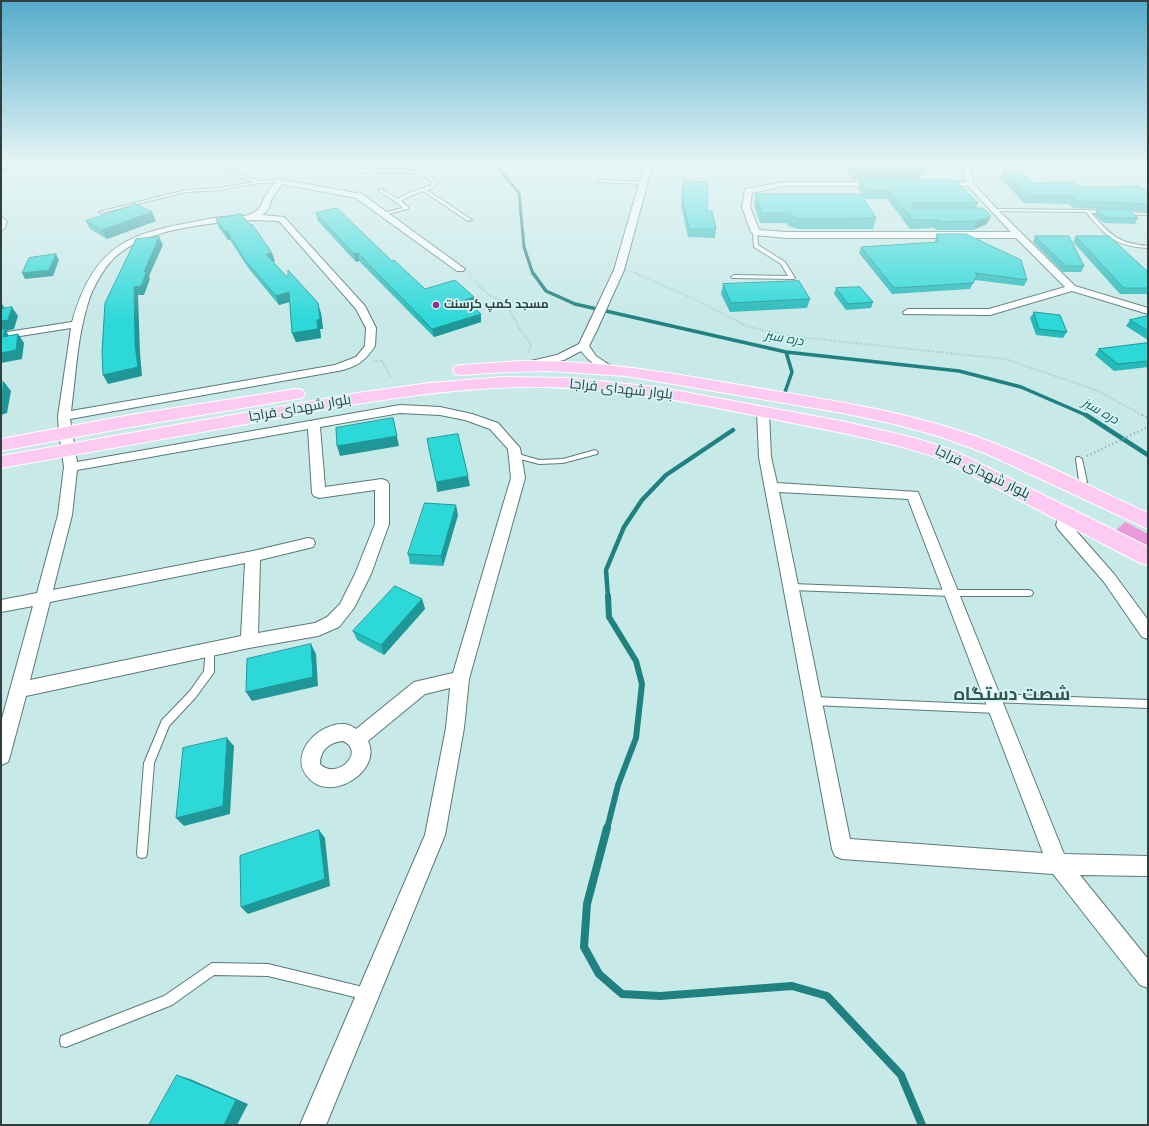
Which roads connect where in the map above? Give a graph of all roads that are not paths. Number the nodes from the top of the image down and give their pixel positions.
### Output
1 (387, 216) edge
2 (463, 216) edge
3 (635, 216) edge
4 (749, 216) edge
5 (996, 216) edge
6 (1092, 216) edge
7 (254, 217) joint
8 (1, 220) edge
9 (470, 220) dead end
10 (1, 228) edge
11 (755, 232) junction
12 (1019, 235) junction
13 (1148, 246) edge
14 (460, 269) road end
15 (734, 277) dead end
16 (1072, 288) junction
17 (1148, 311) edge
18 (908, 312) dead end
19 (76, 324) junction
20 (1, 336) edge
21 (583, 346) junction
22 (524, 366) junction
23 (611, 370) junction
24 (763, 412) junction
25 (314, 425) junction
26 (67, 441) junction
27 (1, 445) edge
28 (595, 452) dead end
29 (515, 455) junction
30 (1079, 460) road end
31 (1, 462) edge
32 (1075, 487) junction
33 (771, 488) junction
34 (1065, 514) junction
35 (1148, 522) edge
36 (308, 543) dead end
37 (253, 556) junction
38 (1148, 557) edge
39 (792, 587) junction
40 (952, 593) junction
41 (1029, 593) dead end
42 (42, 597) junction
43 (1, 606) edge
44 (1148, 632) edge
45 (249, 641) junction
46 (210, 649) junction
47 (460, 679) junction
48 (18, 690) junction
49 (813, 701) junction
50 (994, 703) junction
51 (1148, 704) edge
52 (358, 738) dead end
53 (1, 756) edge
54 (142, 853) dead end
55 (1058, 864) junction
56 (1148, 866) edge
57 (1148, 977) edge
58 (367, 994) junction
59 (66, 1041) dead end
60 (312, 1125) edge

1 - 14 street
2 - 9 lane
3 - 21 street
4 - 11 street
5 - 12 street
6 - 13 lane
7 - 19 street
7 - 26 street
8 - 10 street
11 - 12 street
11 - 15 lane
12 - 16 street
16 - 17 street
16 - 18 street
19 - 20 street
19 - 26 street
21 - 22 street
21 - 23 street
22 - 23 main road, بلوار شهدای فراجا
22 - 26 main road, بلوار شهدای فراجا
23 - 32 main road, بلوار شهدای فراجا
24 - 26 main road, بلوار شهدای فراجا
24 - 33 street
24 - 34 main road, بلوار شهدای فراجا
25 - 26 street
25 - 29 street
25 - 45 street
26 - 27 main road
26 - 31 main road
26 - 42 street
28 - 29 lane
29 - 47 street
30 - 32 lane
32 - 35 main road, بلوار شهدای فراجا
33 - 39 street
33 - 40 street
34 - 38 main road, بلوار شهدای فراجا
34 - 44 street
36 - 37 street
37 - 42 street
37 - 45 street
39 - 40 lane
39 - 49 street
40 - 41 lane
40 - 50 street
42 - 43 street
42 - 48 street
45 - 46 street
46 - 48 street
46 - 54 lane
47 - 52 street
47 - 58 street
48 - 53 street
49 - 50 lane
49 - 55 street
50 - 51 lane
50 - 55 street
55 - 56 street
55 - 57 street
58 - 59 lane
58 - 60 street

